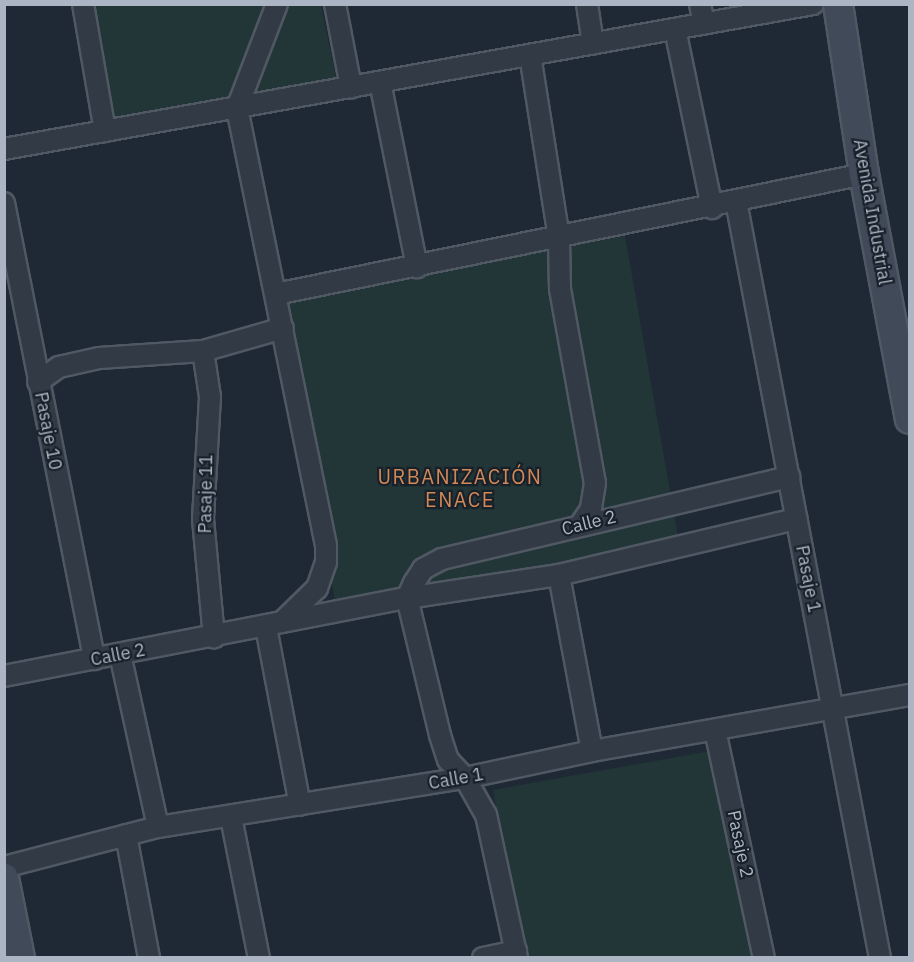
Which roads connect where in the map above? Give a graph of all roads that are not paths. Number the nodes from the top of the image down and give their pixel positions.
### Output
1 (83, 4) edge
2 (277, 4) edge
3 (335, 4) edge
4 (587, 4) edge
5 (700, 4) edge
6 (813, 4) edge
7 (838, 4) edge
8 (704, 24) junction
9 (675, 29) junction
10 (593, 44) junction
11 (530, 55) junction
12 (380, 82) junction
13 (351, 87) junction
14 (237, 108) junction
15 (105, 131) junction
16 (4, 149) edge
17 (864, 174) junction
18 (736, 201) junction
19 (4, 203) edge
20 (712, 208) junction
21 (560, 238) junction
22 (417, 267) junction
23 (276, 294) junction
24 (283, 327) junction
25 (203, 351) junction
26 (38, 382) junction
27 (909, 419) edge
28 (789, 477) junction
29 (796, 519) junction
30 (581, 524) junction
31 (559, 575) junction
32 (407, 598) junction
33 (273, 625) junction
34 (214, 637) junction
35 (120, 654) junction
36 (94, 659) junction
37 (4, 676) edge
38 (909, 695) edge
39 (834, 707) junction
40 (715, 730) junction
41 (592, 751) junction
42 (465, 778) junction
43 (300, 805) junction
44 (231, 818) junction
45 (158, 827) junction
46 (126, 835) junction
47 (4, 867) edge
48 (4, 878) edge
49 (517, 954) edge
50 (20, 957) edge
51 (149, 957) edge
52 (259, 957) edge
53 (483, 957) edge
54 (764, 957) edge
55 (880, 957) edge

1 - 15 street
2 - 14 street
3 - 13 street
4 - 10 street
5 - 8 street
6 - 8 street
7 - 17 street, Avenida Industrial
8 - 9 street
9 - 10 street
9 - 20 street
10 - 11 street
11 - 12 street
11 - 21 street
12 - 13 street
12 - 22 street
13 - 14 street
14 - 15 street
14 - 23 street
15 - 16 street
17 - 18 street
17 - 27 street, Avenida Industrial
18 - 20 street
18 - 28 street, Pasaje 1
19 - 26 street, Pasaje 10
20 - 21 street
21 - 22 street
21 - 30 street
22 - 23 street
23 - 24 street
24 - 25 street
24 - 33 street
25 - 26 street
25 - 34 street, Pasaje 11
26 - 36 street, Pasaje 10
28 - 29 street, Pasaje 1
28 - 30 street, Calle 2
29 - 31 street, Calle 2
29 - 39 street, Pasaje 1
30 - 32 street, Calle 2
31 - 32 street, Calle 2
31 - 41 street
32 - 33 street, Calle 2
32 - 42 street
33 - 34 street, Calle 2
33 - 43 street
34 - 35 street, Calle 2
35 - 36 street, Calle 2
35 - 45 street
36 - 37 street, Calle 2
38 - 39 street, Calle 1
39 - 40 street, Calle 1
39 - 55 street, Pasaje 1
40 - 41 street, Calle 1
40 - 54 street, Pasaje 2
41 - 42 street, Calle 1
42 - 43 street, Calle 1
42 - 49 street
43 - 44 street, Calle 1
44 - 45 street, Calle 1
44 - 52 street
45 - 46 street, Calle 1
46 - 47 street, Calle 1
46 - 51 street
48 - 50 street
49 - 53 street

